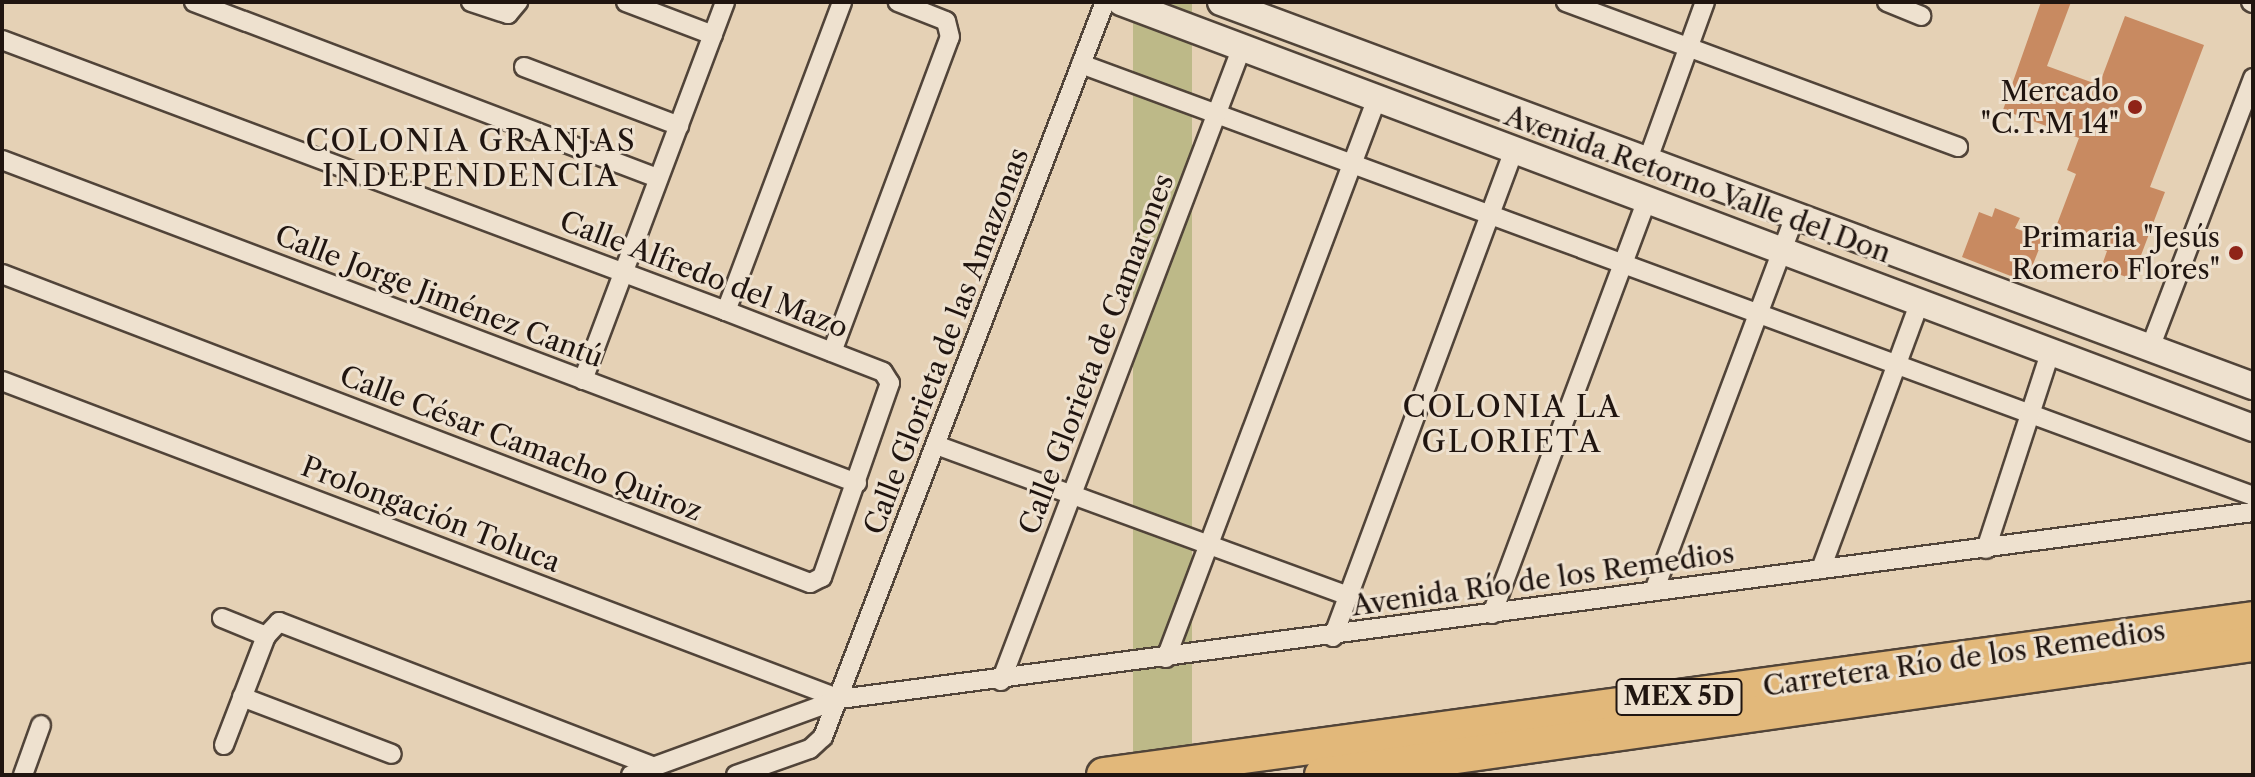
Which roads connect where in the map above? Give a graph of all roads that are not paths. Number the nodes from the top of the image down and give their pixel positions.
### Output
1 (194, 2) edge
2 (471, 2) edge
3 (518, 2) edge
4 (626, 2) edge
5 (725, 2) edge
6 (842, 2) edge
7 (898, 2) edge
8 (1105, 2) edge
9 (1121, 2) edge
10 (1221, 2) edge
11 (1566, 2) edge
12 (1705, 2) edge
13 (1887, 2) edge
14 (1921, 16) dead end
15 (713, 35) junction
16 (2, 40) edge
17 (1242, 47) junction
18 (1688, 49) junction
19 (1081, 64) junction
20 (524, 67) dead end
21 (2253, 78) edge
22 (1377, 98) junction
23 (1217, 114) junction
24 (679, 126) junction
25 (1958, 147) dead end
26 (1514, 150) junction
27 (2, 160) edge
28 (1647, 162) junction
29 (1352, 164) junction
30 (658, 178) junction
31 (1647, 199) junction
32 (1488, 215) junction
33 (1795, 216) junction
34 (1782, 250) junction
35 (1621, 263) junction
36 (622, 272) junction
37 (2, 274) edge
38 (1920, 301) junction
39 (726, 311) junction
40 (1758, 315) junction
41 (2150, 348) junction
42 (2051, 350) junction
43 (832, 352) junction
44 (1894, 366) junction
45 (890, 378) joint
46 (583, 380) junction
47 (2, 381) edge
48 (2253, 386) edge
49 (2030, 414) junction
50 (2253, 428) edge
51 (936, 445) junction
52 (857, 483) junction
53 (1074, 492) junction
54 (2253, 496) edge
55 (2253, 512) edge
56 (1211, 545) junction
57 (1986, 549) junction
58 (1821, 569) junction
59 (1654, 591) junction
60 (1347, 595) junction
61 (1492, 614) junction
62 (222, 618) dead end
63 (2253, 619) edge
64 (270, 629) junction
65 (1333, 637) junction
66 (2253, 644) edge
67 (1166, 658) junction
68 (1001, 681) junction
69 (242, 697) junction
70 (840, 699) junction
71 (41, 725) dead end
72 (224, 745) dead end
73 (392, 754) dead end
74 (653, 766) junction
75 (23, 775) edge
76 (631, 775) edge
77 (736, 775) edge
78 (1104, 775) edge
79 (1322, 775) edge

1 - 30 street
2 - 3 street
4 - 15 street
5 - 15 street
6 - 39 street
7 - 43 street
8 - 19 street, Calle Glorieta de las Amazonas
9 - 17 street, Avenida Retorno Valle del Don
10 - 28 street, Avenida Retorno Valle del Don
11 - 18 street
12 - 18 street
13 - 14 street
15 - 24 street
16 - 36 street, Calle Alfredo del Mazo
17 - 22 street, Avenida Retorno Valle del Don
17 - 23 street, Calle Glorieta de Camarones
18 - 25 street
18 - 28 street
19 - 23 street
19 - 51 street, Calle Glorieta de las Amazonas
20 - 24 street
21 - 41 street
22 - 26 street, Avenida Retorno Valle del Don
22 - 29 street
23 - 29 street
23 - 53 street, Calle Glorieta de Camarones
24 - 30 street
26 - 31 street, Avenida Retorno Valle del Don
26 - 32 street
27 - 46 street, Calle Jorge Jiménez Cantú
28 - 33 street, Avenida Retorno Valle del Don
29 - 32 street
29 - 56 street
30 - 36 street
31 - 34 street, Avenida Retorno Valle del Don
31 - 35 street
32 - 35 street
32 - 60 street
33 - 34 street
33 - 41 street, Avenida Retorno Valle del Don
34 - 38 street, Avenida Retorno Valle del Don
34 - 40 street
35 - 40 street
35 - 61 street
36 - 39 street, Calle Alfredo del Mazo
36 - 46 street
37 - 52 street, Calle César Camacho Quiroz
38 - 42 street, Avenida Retorno Valle del Don
38 - 44 street
39 - 43 street, Calle Alfredo del Mazo
40 - 44 street
40 - 59 street
41 - 48 street, Avenida Retorno Valle del Don
42 - 49 street
42 - 50 street, Avenida Retorno Valle del Don
43 - 45 street, Calle Alfredo del Mazo
44 - 49 street
44 - 58 street
45 - 52 street, Calle César Camacho Quiroz
46 - 52 street, Calle Jorge Jiménez Cantú
47 - 70 street, Prolongación Toluca
49 - 54 street
49 - 57 street
51 - 53 street
51 - 70 street, Calle Glorieta de las Amazonas
53 - 56 street
53 - 68 street, Calle Glorieta de Camarones
55 - 57 street, Avenida Río de los Remedios
56 - 60 street
56 - 67 street
57 - 58 street, Avenida Río de los Remedios
58 - 59 street, Avenida Río de los Remedios
59 - 61 street, Avenida Río de los Remedios
60 - 65 street
61 - 65 street, Avenida Río de los Remedios
62 - 64 street
63 - 78 highway, Carretera Río de los Remedios / MEX 5D
64 - 69 street
64 - 74 street
65 - 67 street, Avenida Río de los Remedios
66 - 79 highway, Carretera Río de los Remedios / MEX 5D
67 - 68 street, Avenida Río de los Remedios
68 - 70 street, Avenida Río de los Remedios
69 - 72 street
69 - 73 street
70 - 74 street
70 - 77 street, Calle Glorieta de las Amazonas
71 - 75 street
74 - 76 street

